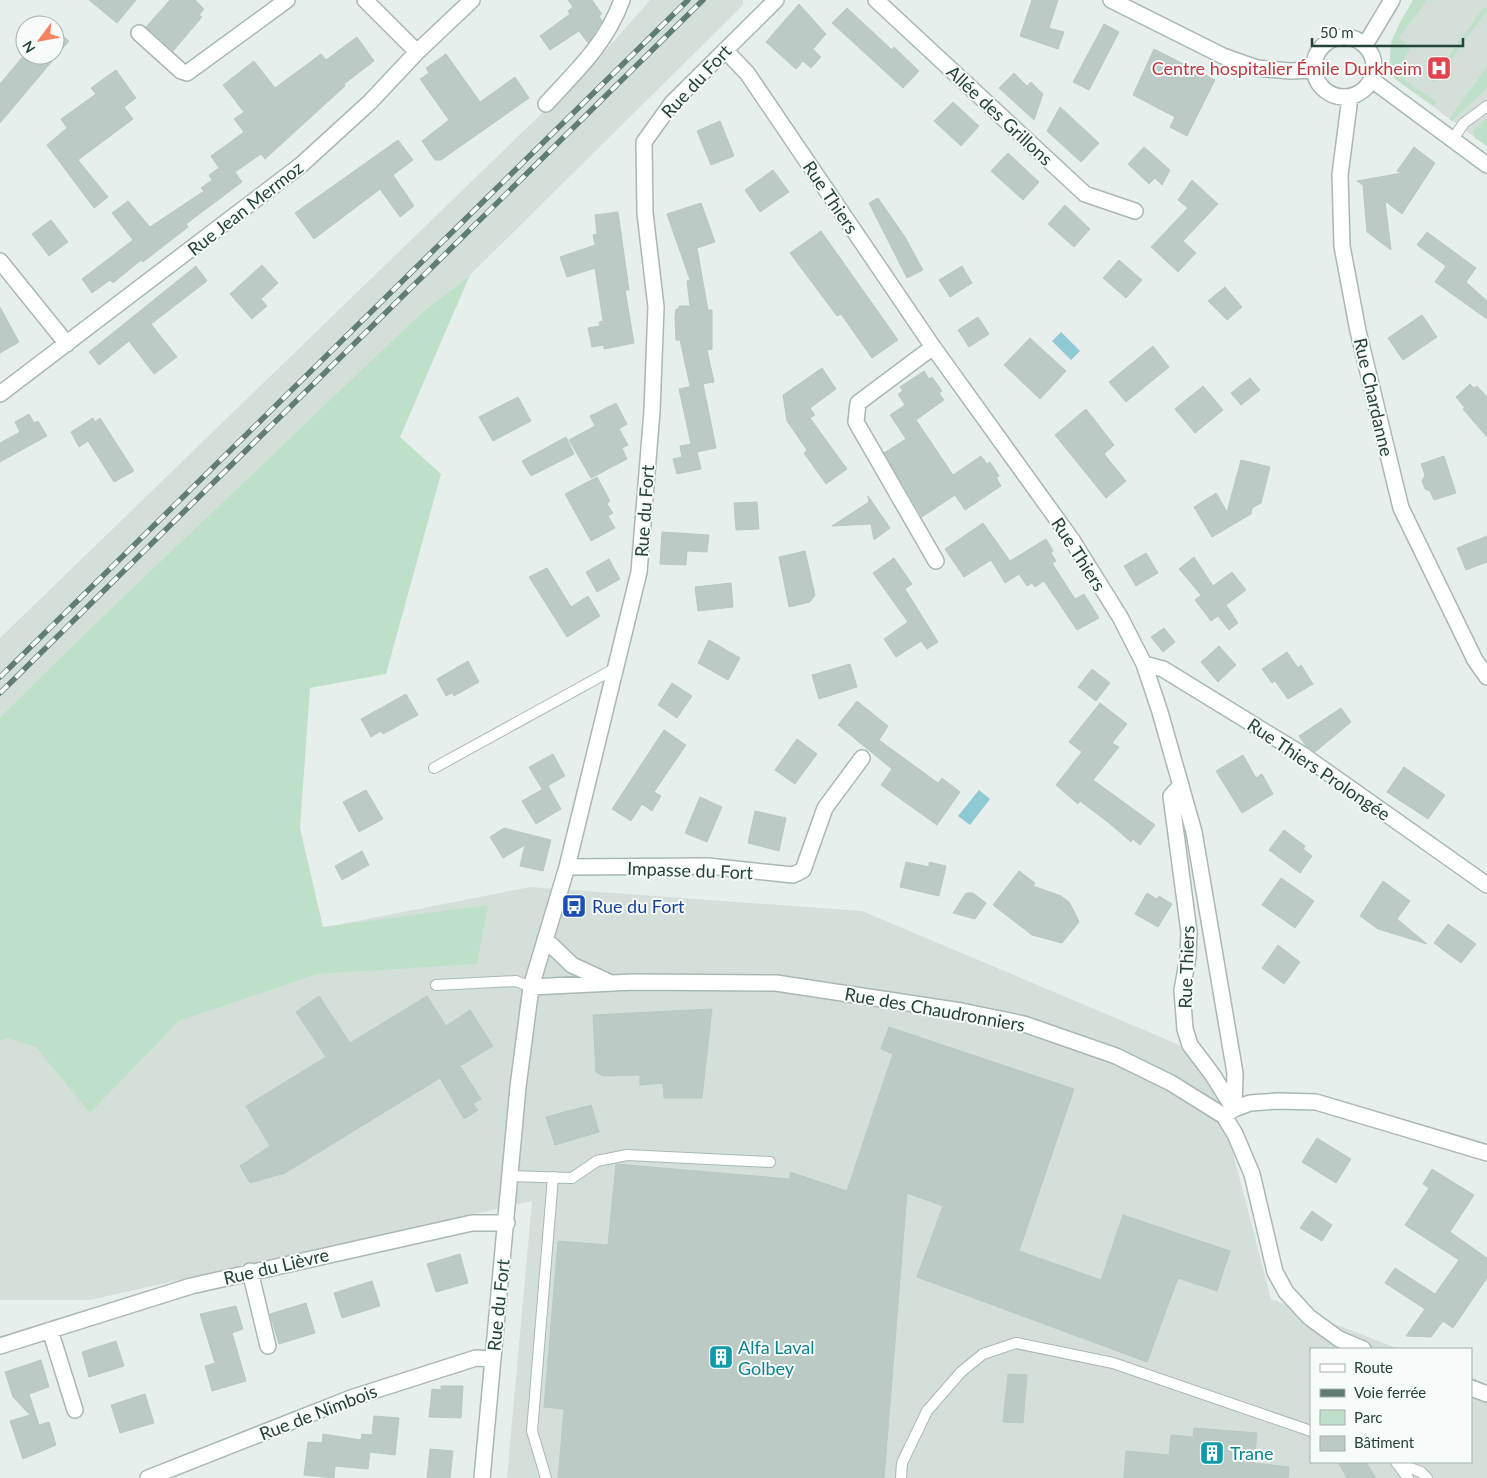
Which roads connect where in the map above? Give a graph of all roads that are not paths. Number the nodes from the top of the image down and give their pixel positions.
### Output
1 (287, 0) edge
2 (365, 0) edge
3 (472, 0) edge
4 (622, 0) edge
5 (776, 0) edge
6 (876, 0) edge
7 (1111, 0) edge
8 (1392, 0) edge
9 (139, 33) dead end
10 (1365, 44) junction
11 (725, 50) junction
12 (416, 52) junction
13 (1314, 70) junction
14 (1372, 80) junction
15 (1350, 97) junction
16 (546, 104) dead end
17 (1487, 106) edge
18 (1452, 140) junction
19 (1487, 165) edge
20 (1135, 211) dead end
21 (0, 261) edge
22 (67, 344) junction
23 (933, 347) junction
24 (0, 394) edge
25 (936, 562) dead end
26 (1144, 664) junction
27 (614, 669) junction
28 (1487, 677) edge
29 (862, 758) dead end
30 (434, 768) dead end
31 (1181, 785) junction
32 (567, 867) junction
33 (1487, 884) edge
34 (545, 939) junction
35 (610, 983) junction
36 (436, 985) dead end
37 (530, 987) junction
38 (1229, 1113) junction
39 (1487, 1153) edge
40 (770, 1162) dead end
41 (510, 1176) junction
42 (553, 1177) junction
43 (507, 1222) junction
44 (250, 1271) junction
45 (50, 1330) junction
46 (0, 1346) edge
47 (268, 1346) dead end
48 (1361, 1348) edge
49 (491, 1359) junction
50 (1472, 1388) edge
51 (1487, 1394) edge
52 (75, 1410) dead end
53 (1310, 1431) edge
54 (1397, 1463) edge
55 (1398, 1463) edge
56 (148, 1478) edge
57 (482, 1478) edge
58 (546, 1478) edge
59 (901, 1478) edge
60 (1408, 1478) edge
61 (1428, 1478) edge

1 - 9 street
2 - 12 street
3 - 12 street, Rue Jean Mermoz
4 - 16 street
5 - 11 street, Rue du Fort
6 - 20 street, Allée des Grillons
7 - 13 street
8 - 10 street
10 - 13 street
10 - 14 street
11 - 23 street, Rue Thiers
11 - 27 street, Rue du Fort
12 - 22 street, Rue Jean Mermoz
13 - 15 street
14 - 15 street
14 - 18 street
15 - 28 street, Rue Chardanne
17 - 18 lane
18 - 19 street
21 - 22 street
22 - 24 street, Rue Jean Mermoz
23 - 25 street
23 - 26 street, Rue Thiers
26 - 31 street, Rue Thiers
26 - 33 street, Rue Thiers Prolongée
27 - 30 lane
27 - 32 street, Rue du Fort
29 - 32 street, Impasse du Fort
31 - 38 street, Rue Thiers
31 - 38 street, Rue Thiers
32 - 34 street, Rue du Fort
34 - 35 street, Rue des Chaudronniers
34 - 37 street, Rue du Fort
35 - 37 street, Rue des Chaudronniers
35 - 38 street, Rue des Chaudronniers
36 - 37 lane
37 - 41 street, Rue du Fort
38 - 39 street
38 - 48 street, Rue des Chaudronniers
40 - 42 lane
41 - 42 lane
41 - 43 street, Rue du Fort
42 - 58 lane
43 - 44 street, Rue du Lièvre
43 - 49 street, Rue du Fort
44 - 45 street, Rue du Lièvre
44 - 47 street
45 - 46 street, Rue du Lièvre
45 - 52 street
49 - 56 street, Rue de Nimbois
49 - 57 street, Rue du Fort
50 - 51 street
53 - 59 lane
54 - 60 lane
55 - 61 lane

